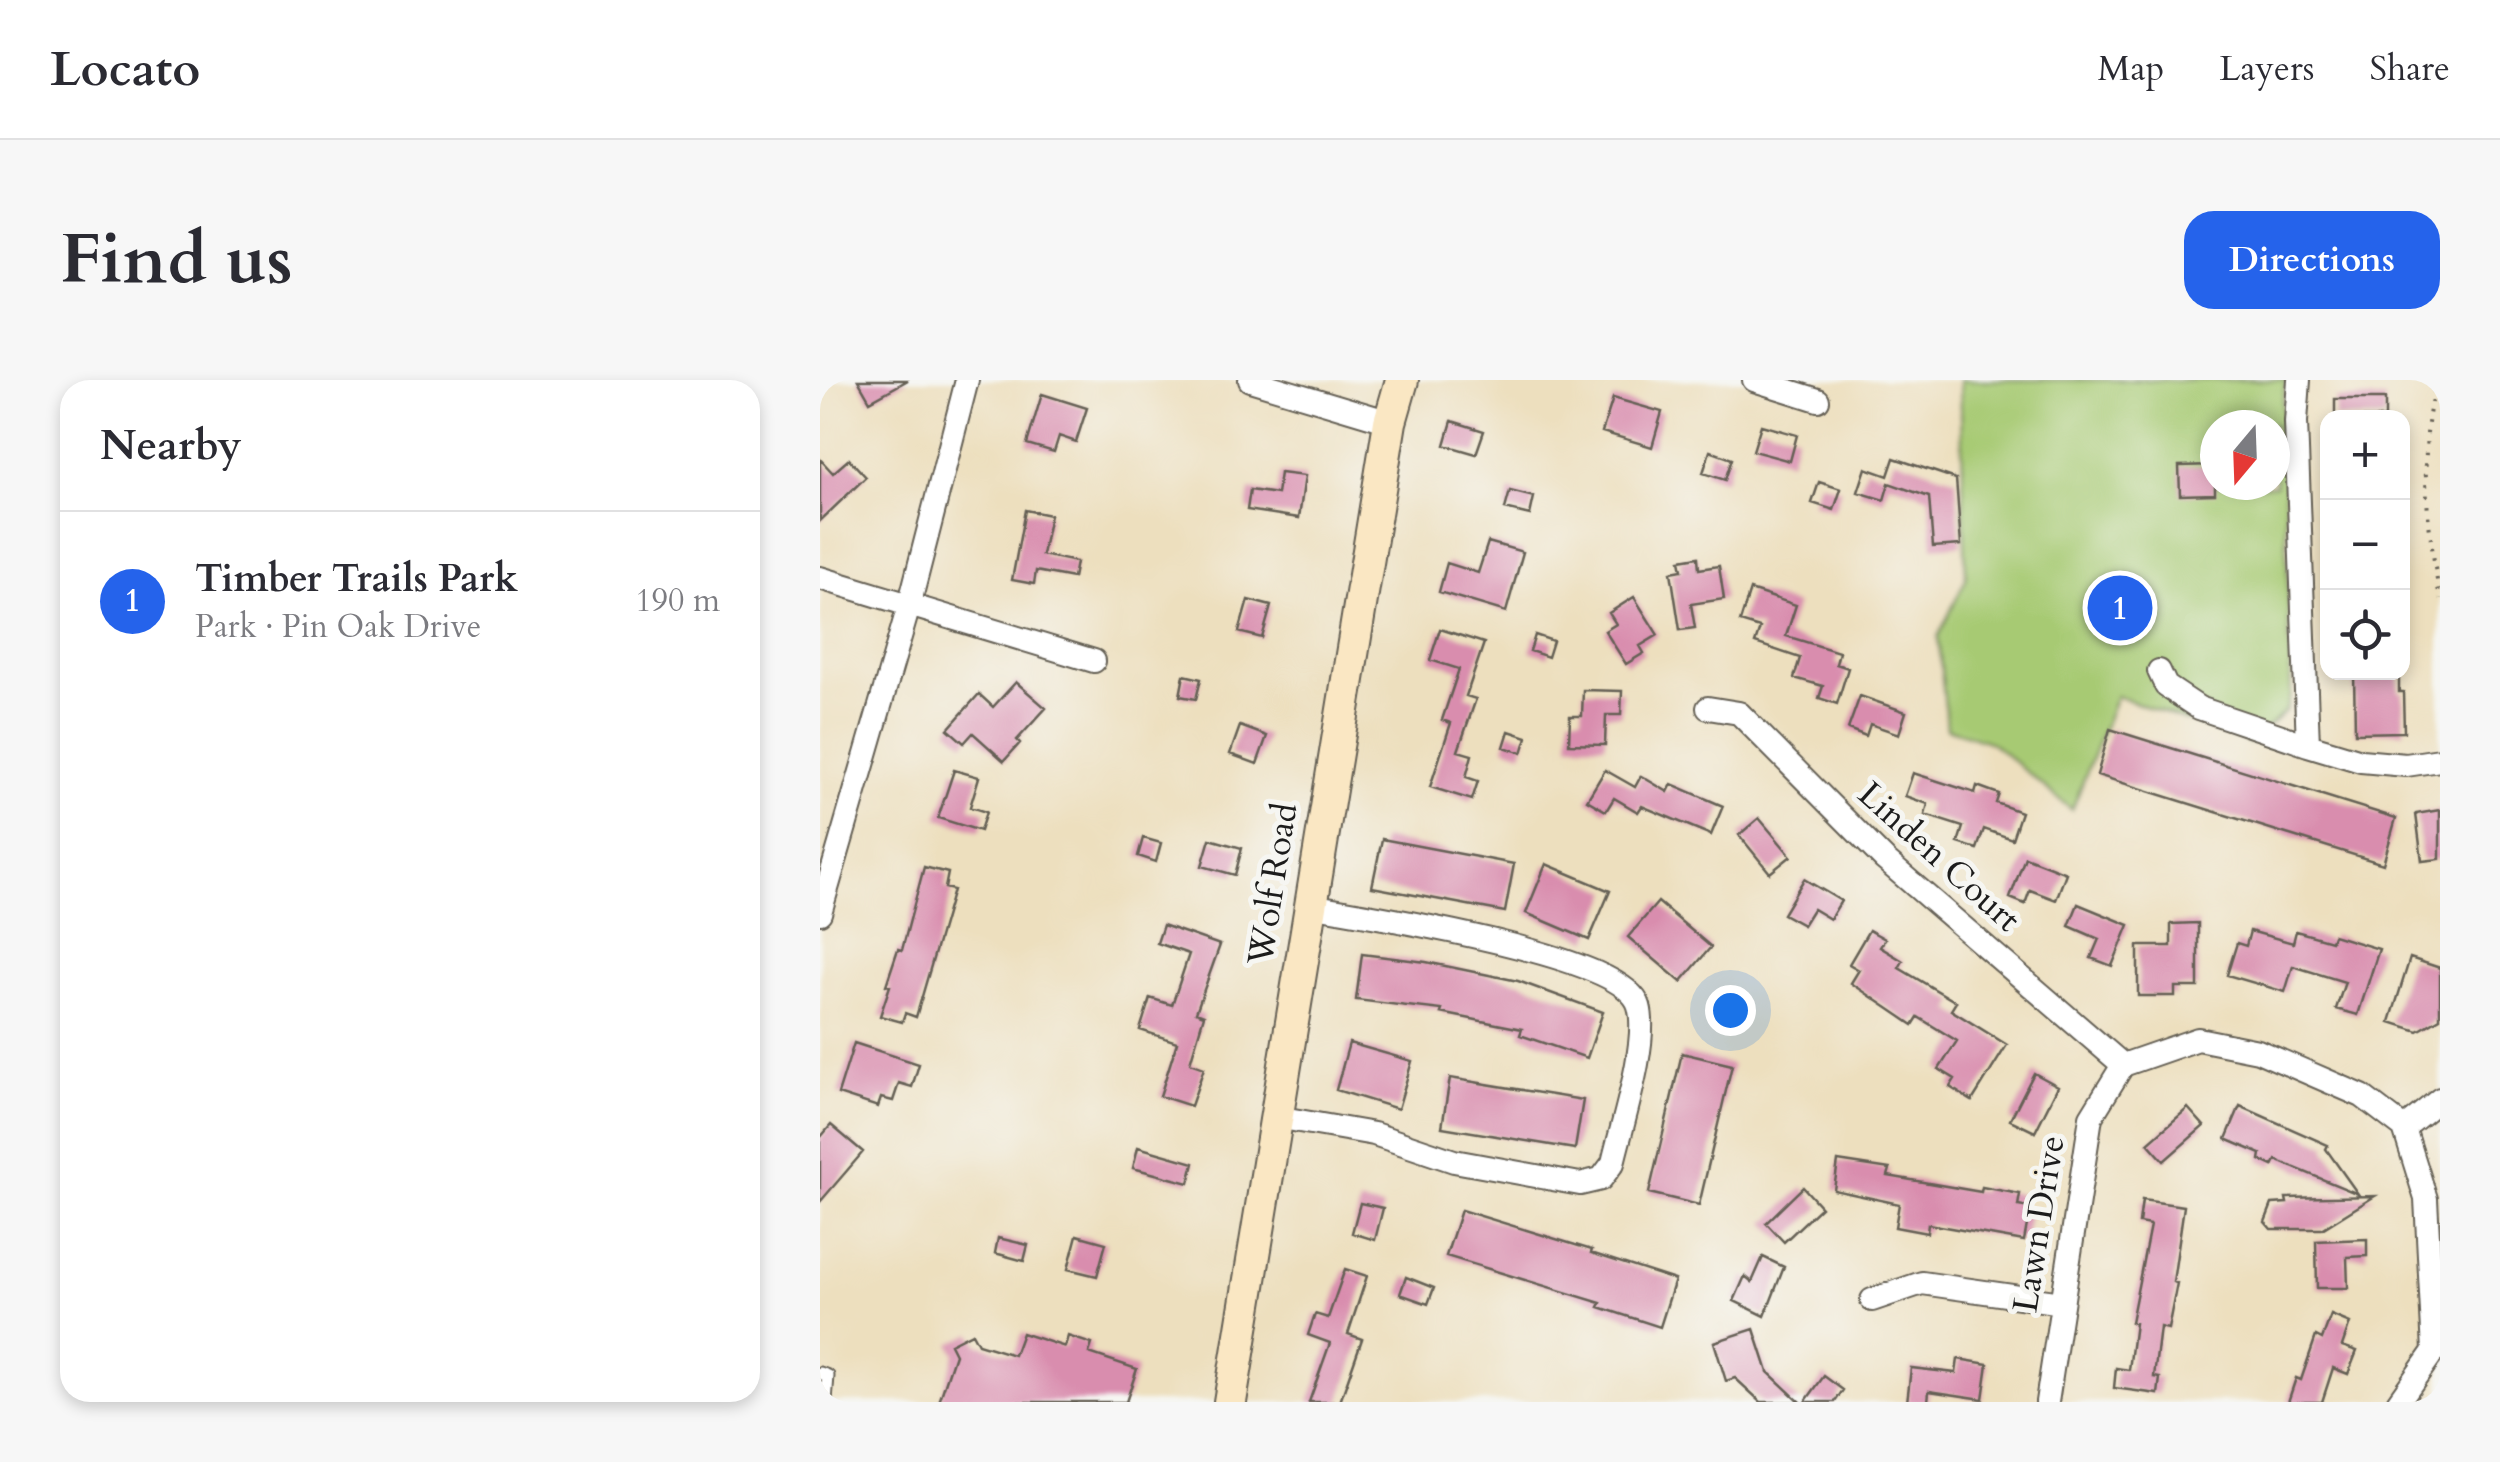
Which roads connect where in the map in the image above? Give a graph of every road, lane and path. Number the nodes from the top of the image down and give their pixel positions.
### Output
1 (966, 380) edge
2 (1250, 380) edge
3 (1402, 380) edge
4 (1754, 380) edge
5 (2300, 380) edge
6 (2436, 380) edge
7 (1818, 400) dead end
8 (1390, 422) junction
9 (820, 578) edge
10 (2440, 599) edge
11 (909, 606) junction
12 (1094, 661) dead end
13 (2159, 671) dead end
14 (1708, 708) dead end
15 (2308, 744) junction
16 (2440, 760) edge
17 (1310, 904) junction
18 (820, 912) edge
19 (2123, 1065) junction
20 (2440, 1099) edge
21 (1276, 1117) junction
22 (2404, 1128) junction
23 (1872, 1300) dead end
24 (2062, 1303) junction
25 (2437, 1352) edge
26 (820, 1374) edge
27 (826, 1402) edge
28 (1230, 1402) edge
29 (2047, 1402) edge
30 (2398, 1402) edge

1 - 11 street
2 - 8 street
3 - 8 main road, Wolf Road
4 - 7 street
5 - 15 street
6 - 10 path
8 - 17 main road, Wolf Road
9 - 11 street
11 - 12 street
11 - 18 street
13 - 15 street
14 - 19 street, Linden Court
15 - 16 street
17 - 21 main road, Wolf Road
17 - 21 street
19 - 22 street
19 - 24 street, Lawn Drive
20 - 22 street
21 - 28 main road, Wolf Road
22 - 25 street
23 - 24 street
24 - 29 street, Lawn Drive
25 - 30 street
26 - 27 lane

